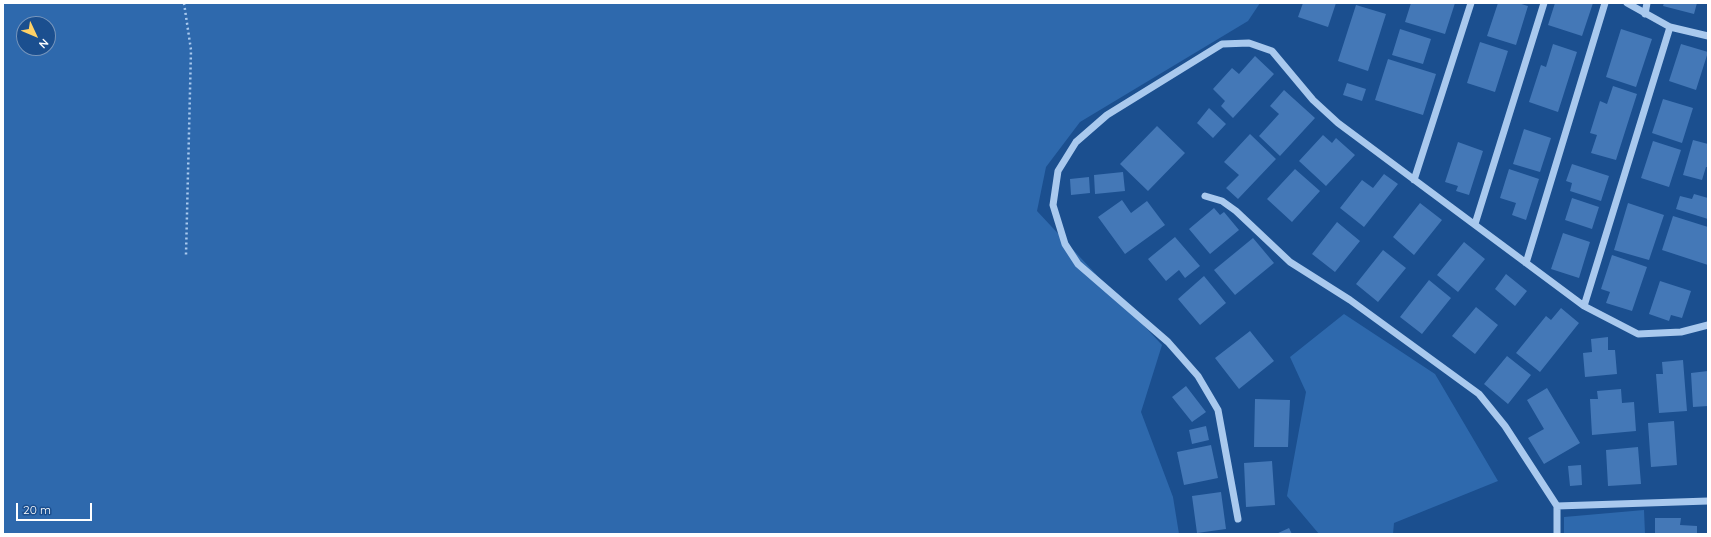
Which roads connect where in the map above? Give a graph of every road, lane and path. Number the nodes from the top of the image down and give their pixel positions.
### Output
1 (184, 3) edge
2 (1470, 3) edge
3 (1544, 3) edge
4 (1606, 3) edge
5 (1627, 3) edge
6 (1647, 3) edge
7 (1645, 14) junction
8 (1670, 27) junction
9 (1708, 36) edge
10 (1414, 180) junction
11 (1205, 196) dead end
12 (1475, 224) junction
13 (186, 255) dead end
14 (1526, 263) junction
15 (1584, 306) junction
16 (1708, 325) edge
17 (1708, 501) edge
18 (1557, 506) junction
19 (1238, 519) dead end
20 (1557, 534) edge

1 - 13 path
2 - 10 street
3 - 12 street
4 - 14 street
5 - 7 street
6 - 7 street
7 - 8 street
8 - 9 street
8 - 15 street
10 - 12 street
10 - 19 street
11 - 18 street
12 - 14 street
14 - 15 street
15 - 16 street
17 - 18 street
18 - 20 street

